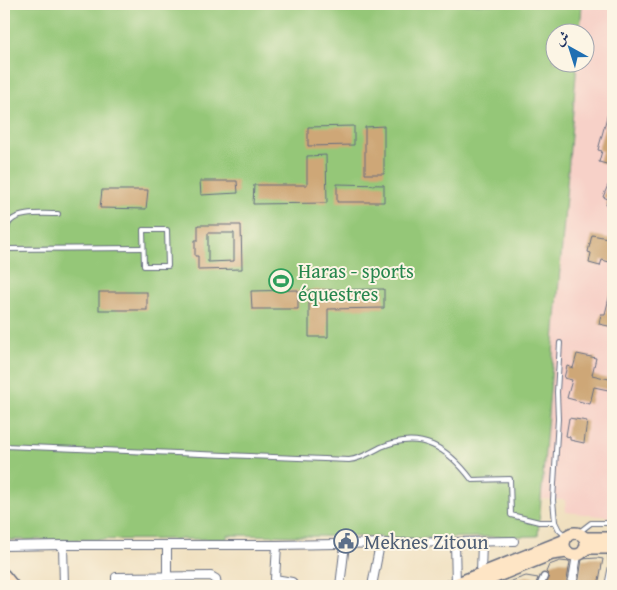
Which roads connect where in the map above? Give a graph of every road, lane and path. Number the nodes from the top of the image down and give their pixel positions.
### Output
1 (58, 214) dead end
2 (143, 248) junction
3 (5, 249) edge
4 (560, 343) dead end
5 (4, 446) edge
6 (554, 522) junction
7 (613, 523) edge
8 (566, 538) junction
9 (514, 541) dead end
10 (482, 542) junction
11 (612, 542) edge
12 (455, 543) junction
13 (345, 544) junction
14 (380, 544) junction
15 (63, 545) junction
16 (168, 545) junction
17 (578, 545) junction
18 (4, 546) edge
19 (277, 546) junction
20 (481, 573) junction
21 (4, 576) edge
22 (167, 576) junction
23 (544, 576) dead end
24 (453, 585) edge
25 (13, 586) edge
26 (64, 586) edge
27 (116, 586) edge
28 (217, 586) edge
29 (293, 586) edge
30 (340, 586) edge
31 (372, 586) edge
32 (474, 586) edge
33 (540, 586) edge
34 (572, 586) edge
35 (607, 586) edge

1 - 3 lane
2 - 2 lane
2 - 3 lane
4 - 6 lane
5 - 6 lane
6 - 8 lane
7 - 17 lane
8 - 17 main road
8 - 20 main road
9 - 10 street
10 - 12 street
10 - 20 street
11 - 17 main road
11 - 35 lane
12 - 14 street
12 - 24 street
13 - 14 street
13 - 19 street
13 - 30 street
14 - 31 street
15 - 16 street
15 - 18 street
15 - 26 street
16 - 19 street
16 - 22 street
17 - 32 main road
17 - 34 street
19 - 29 street
20 - 24 main road
21 - 25 main road
22 - 27 street
22 - 28 street
23 - 33 street

